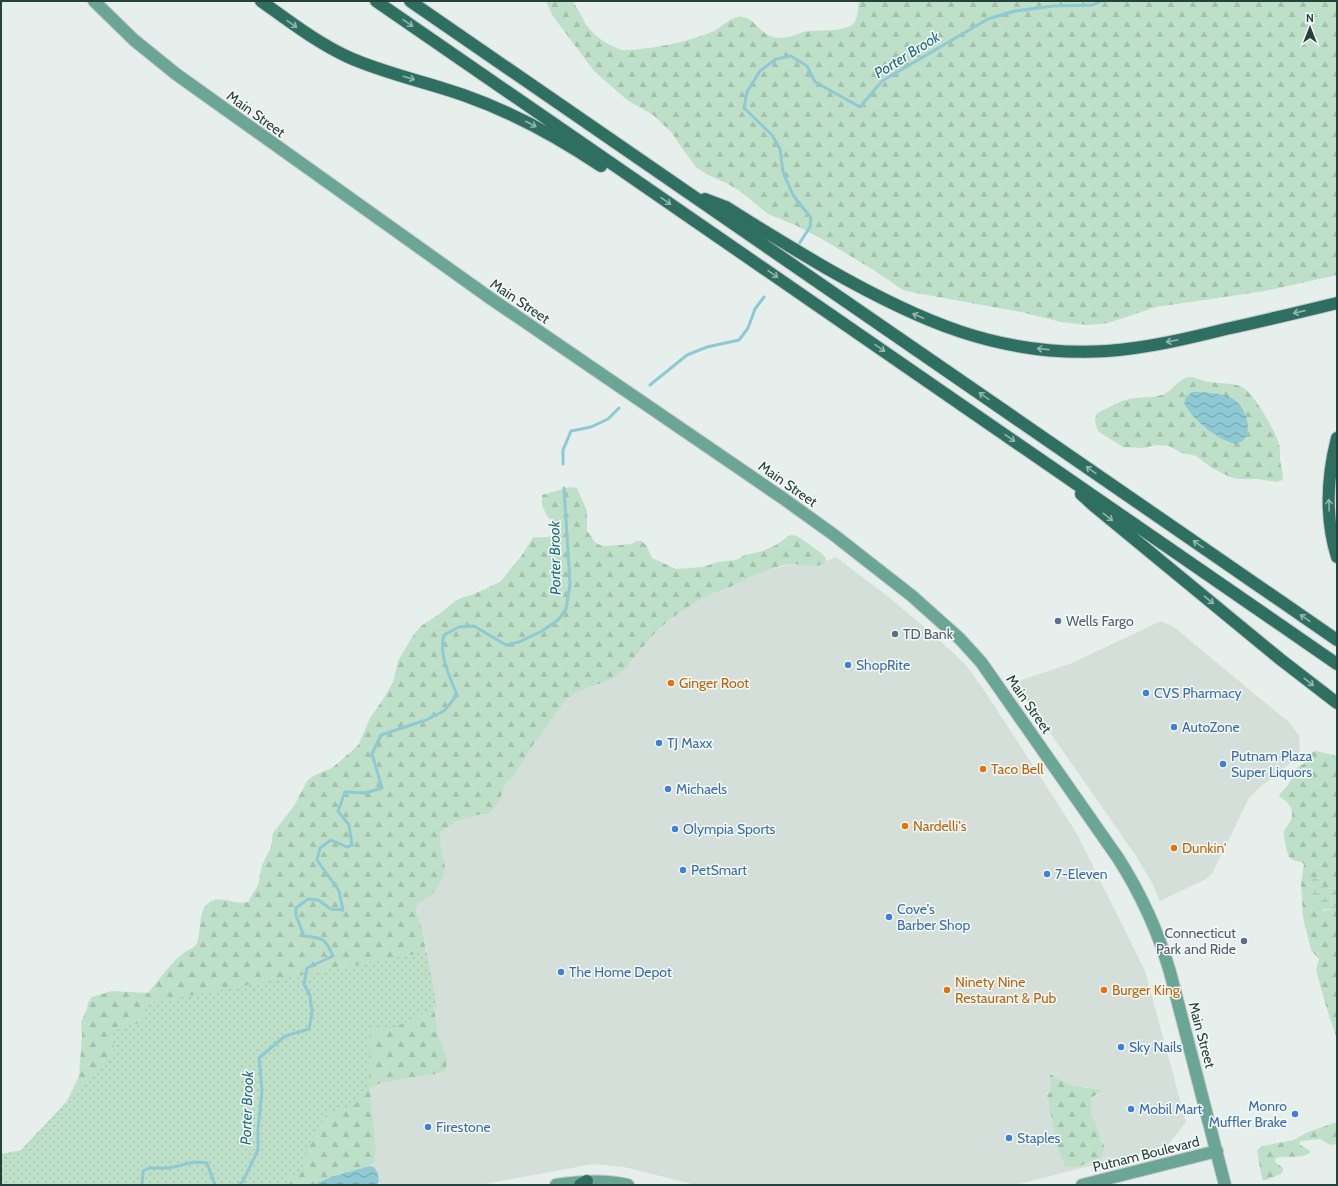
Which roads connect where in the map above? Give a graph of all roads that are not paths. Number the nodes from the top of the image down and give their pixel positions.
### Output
1 (94, 1) edge
2 (261, 1) edge
3 (376, 1) edge
4 (410, 1) edge
5 (634, 178) junction
6 (692, 195) junction
7 (1337, 303) edge
8 (1337, 438) edge
9 (1071, 480) junction
10 (1337, 557) edge
11 (1337, 640) edge
12 (1337, 664) edge
13 (1337, 703) edge
14 (1217, 1151) junction
15 (583, 1183) edge
16 (556, 1185) edge
17 (628, 1185) edge
18 (1082, 1185) edge
19 (1225, 1185) edge

1 - 14 main road, Main Street
2 -> 5 highway
3 -> 5 highway
4 - 6 highway
5 -> 9 highway
7 -> 6 highway
11 -> 6 highway
10 -> 8 highway
9 - 12 highway
9 -> 13 highway
14 - 18 main road, Putnam Boulevard
14 - 19 main road, Main Street
15 - 16 main road
15 - 17 main road

